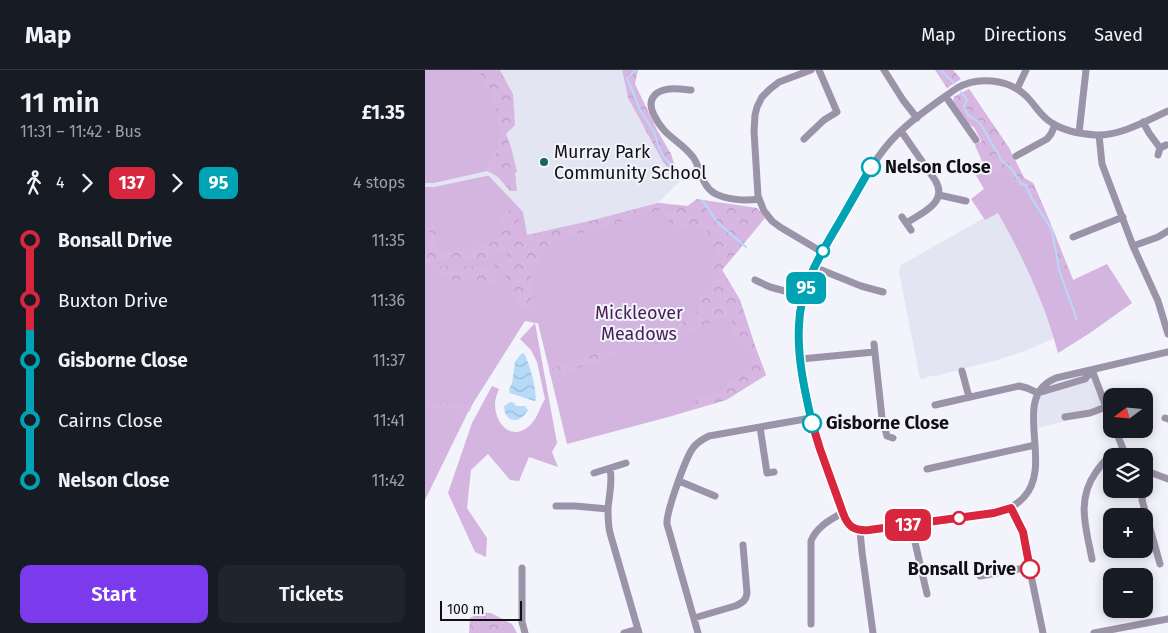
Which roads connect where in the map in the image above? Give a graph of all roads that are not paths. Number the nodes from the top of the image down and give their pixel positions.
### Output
1 (811, 70) edge
2 (819, 70) edge
3 (884, 70) edge
4 (1027, 70) edge
5 (1086, 70) edge
6 (1017, 89) junction
7 (691, 90) dead end
8 (946, 96) junction
9 (1168, 111) edge
10 (917, 118) junction
11 (1143, 122) junction
12 (1055, 125) junction
13 (901, 131) junction
14 (1079, 133) junction
15 (1099, 135) junction
16 (804, 140) dead end
17 (976, 140) dead end
18 (1162, 150) dead end
19 (1021, 155) dead end
20 (939, 195) junction
21 (759, 199) junction
22 (962, 203) dead end
23 (1123, 217) junction
24 (911, 230) dead end
25 (1168, 231) edge
26 (1073, 237) dead end
27 (1133, 246) junction
28 (822, 252) junction
29 (814, 267) junction
30 (755, 280) dead end
31 (880, 288) dead end
32 (803, 296) junction
33 (1168, 334) edge
34 (1168, 352) edge
35 (801, 359) junction
36 (1091, 370) junction
37 (962, 371) dead end
38 (1037, 393) junction
39 (969, 397) junction
40 (1103, 400) edge
41 (935, 405) dead end
42 (1103, 408) edge
43 (1065, 417) dead end
44 (811, 418) junction
45 (760, 427) junction
46 (893, 438) dead end
47 (1035, 445) junction
48 (626, 463) dead end
49 (1103, 463) edge
50 (610, 469) junction
51 (927, 469) dead end
52 (774, 472) dead end
53 (594, 473) dead end
54 (1153, 473) edge
55 (1168, 479) edge
56 (679, 481) junction
57 (711, 497) dead end
58 (1142, 498) edge
59 (556, 506) dead end
60 (1011, 508) junction
61 (608, 509) junction
62 (843, 513) junction
63 (911, 525) junction
64 (860, 531) junction
65 (741, 551) dead end
66 (1092, 559) dead end
67 (1160, 564) dead end
68 (1030, 566) junction
69 (522, 568) dead end
70 (980, 576) dead end
71 (924, 590) dead end
72 (694, 618) junction
73 (1168, 619) edge
74 (811, 624) dead end
75 (870, 630) edge
76 (639, 631) edge
77 (525, 633) edge
78 (624, 633) edge
79 (698, 633) edge
80 (1043, 633) edge
81 (1094, 633) edge

1 - 21 street
2 - 16 street
3 - 10 street
4 - 6 street
5 - 14 street
6 - 8 street
6 - 12 street
7 - 21 street
8 - 10 street
8 - 17 street
9 - 11 street
10 - 13 street
11 - 15 street
11 - 18 street
12 - 14 street
12 - 19 street
13 - 20 street
13 - 28 street
14 - 15 street
15 - 23 street
20 - 22 street
20 - 24 street
21 - 28 street
23 - 26 street
23 - 27 street
25 - 27 street
27 - 33 street
28 - 29 street
29 - 31 street
29 - 32 street
30 - 32 street
32 - 35 street
34 - 36 street
35 - 44 street
35 - 46 street
36 - 38 street
36 - 40 street
37 - 39 street
38 - 39 street
38 - 47 street
39 - 41 street
42 - 43 street
44 - 45 street
44 - 62 street
45 - 52 street
45 - 56 street
47 - 51 street
47 - 60 street
48 - 50 street
49 - 66 street
50 - 53 street
50 - 61 street
54 - 55 street
56 - 57 street
56 - 72 street
58 - 67 street
59 - 61 street
60 - 63 street
60 - 68 street
61 - 76 street
62 - 64 street
62 - 74 street
63 - 64 street
63 - 71 street
64 - 75 street
65 - 72 street
68 - 70 street
68 - 80 street
69 - 77 street
72 - 79 street
73 - 81 street
76 - 78 street

